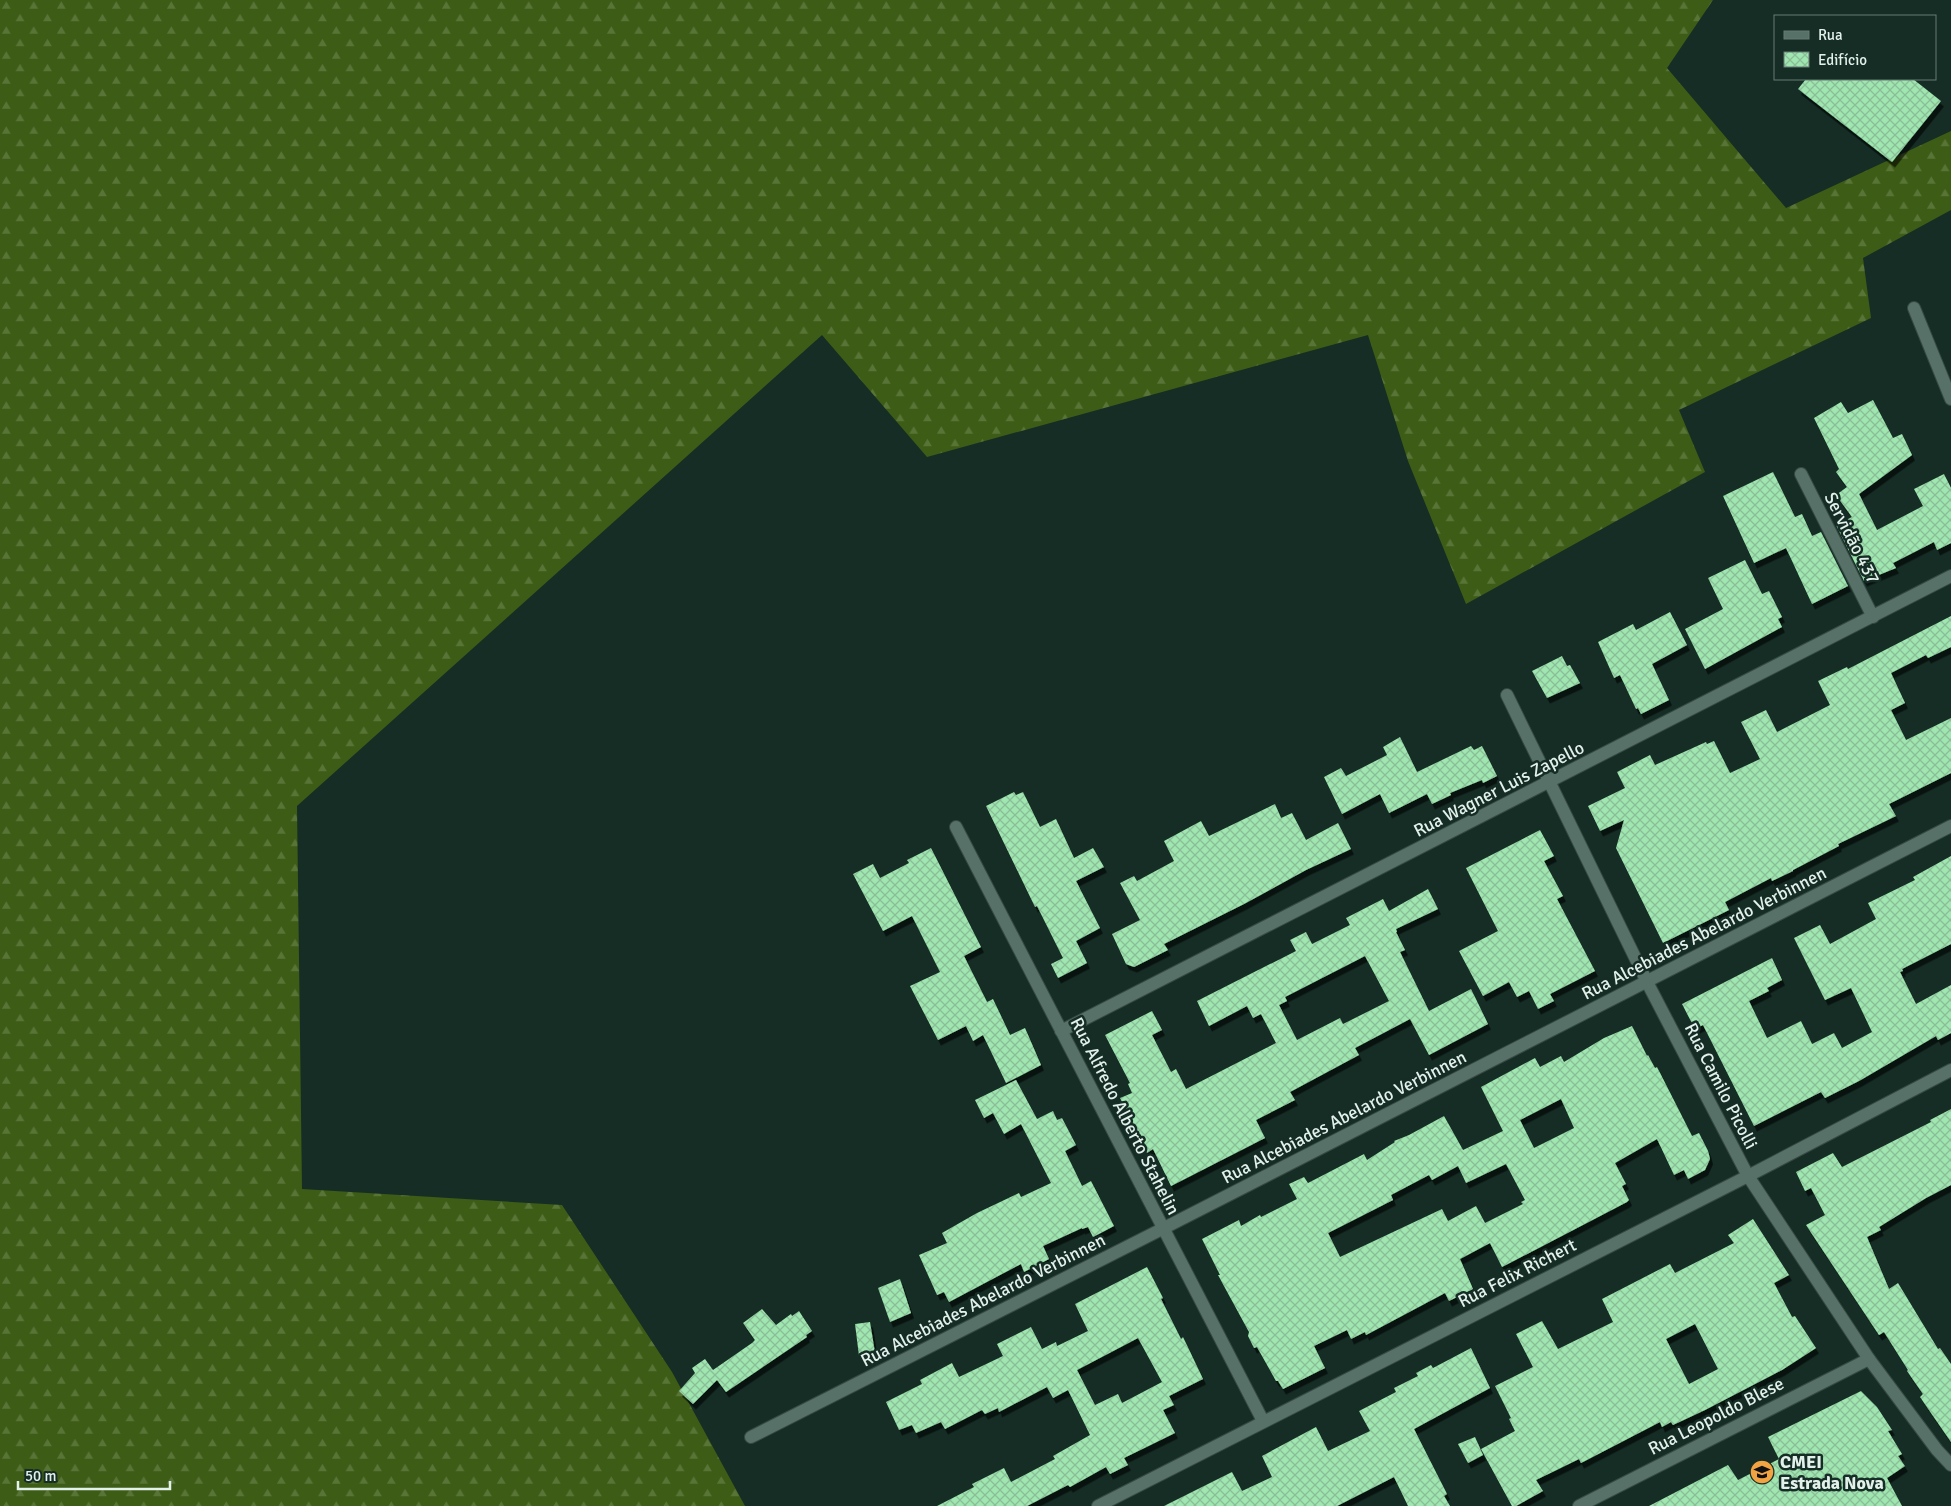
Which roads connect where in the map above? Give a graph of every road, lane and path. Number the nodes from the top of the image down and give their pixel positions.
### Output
1 (1914, 308) dead end
2 (1951, 399) edge
3 (1801, 474) dead end
4 (1951, 576) edge
5 (1873, 617) junction
6 (1507, 695) dead end
7 (1550, 782) junction
8 (1951, 826) edge
9 (956, 827) dead end
10 (1647, 982) junction
11 (1061, 1031) junction
12 (1951, 1070) edge
13 (1748, 1176) junction
14 (1164, 1228) junction
15 (1869, 1359) junction
16 (1263, 1421) junction
17 (751, 1436) dead end
18 (1951, 1465) edge
19 (1098, 1506) edge
20 (1579, 1506) edge

1 - 2 street
3 - 5 street, Servidão 437
4 - 5 street, Rua Wagner Luis Zapello
5 - 7 street, Rua Wagner Luis Zapello
6 - 7 street, Rua Camilo Picolli
7 - 10 street, Rua Camilo Picolli
7 - 11 street, Rua Wagner Luis Zapello
8 - 10 street, Rua Alcebiades Abelardo Verbinnen
9 - 11 street, Rua Alfredo Alberto Stahelin
10 - 13 street, Rua Camilo Picolli
10 - 14 street, Rua Alcebiades Abelardo Verbinnen
11 - 14 street, Rua Alfredo Alberto Stahelin
12 - 13 street, Rua Felix Richert
13 - 15 street, Rua Camilo Picolli
13 - 16 street, Rua Felix Richert
14 - 16 street, Rua Alfredo Alberto Stahelin
14 - 17 street, Rua Alcebiades Abelardo Verbinnen
15 - 18 street, Rua Camilo Picolli
15 - 20 street, Rua Leopoldo Blese
16 - 19 street, Rua Felix Richert

